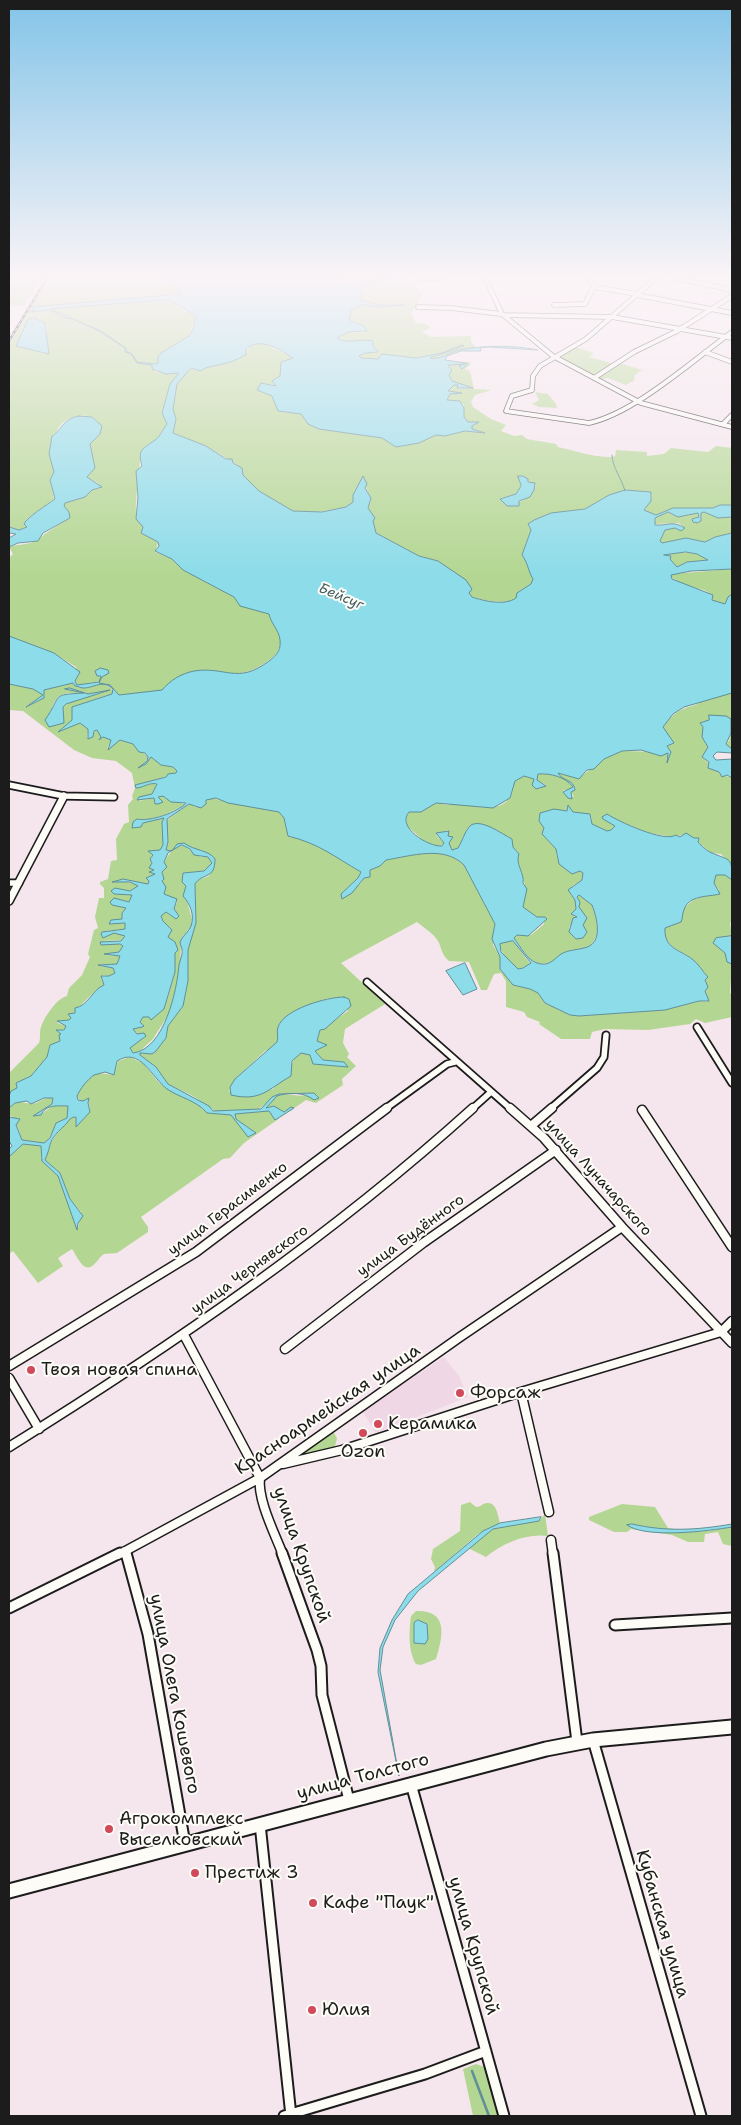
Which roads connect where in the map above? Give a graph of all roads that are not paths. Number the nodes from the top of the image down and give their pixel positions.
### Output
1 (533, 377) edge
2 (668, 377) edge
3 (594, 378) edge
4 (635, 400) junction
5 (732, 415) edge
6 (723, 424) junction
7 (732, 427) edge
8 (9, 785) edge
9 (64, 796) junction
10 (114, 797) dead end
11 (9, 883) edge
12 (18, 883) junction
13 (9, 901) edge
14 (367, 982) dead end
15 (697, 1027) dead end
16 (606, 1034) dead end
17 (455, 1062) junction
18 (732, 1083) edge
19 (491, 1092) junction
20 (642, 1110) dead end
21 (531, 1126) junction
22 (556, 1150) junction
23 (622, 1227) junction
24 (732, 1247) edge
25 (732, 1321) edge
26 (721, 1332) junction
27 (184, 1335) junction
28 (732, 1343) edge
29 (285, 1349) dead end
30 (9, 1366) edge
31 (9, 1378) edge
32 (521, 1392) junction
33 (39, 1429) junction
34 (9, 1448) edge
35 (279, 1465) junction
36 (260, 1478) junction
37 (549, 1512) dead end
38 (551, 1540) dead end
39 (125, 1551) junction
40 (9, 1608) edge
41 (732, 1618) edge
42 (615, 1625) dead end
43 (732, 1727) edge
44 (593, 1740) junction
45 (577, 1742) junction
46 (411, 1784) junction
47 (348, 1800) junction
48 (260, 1824) junction
49 (185, 1844) junction
50 (9, 1891) edge
51 (486, 2051) junction
52 (289, 2116) edge
53 (504, 2116) edge
54 (700, 2116) edge

1 - 4 street
2 - 4 street
3 - 4 street
4 - 6 street
5 - 6 street
6 - 7 street
8 - 9 street
9 - 10 street
9 - 12 street
11 - 12 street
12 - 13 street
14 - 17 street, улица Луначарского
15 - 18 street
16 - 21 street
17 - 19 street, улица Луначарского
17 - 30 street, улица Герасименко
19 - 21 street, улица Луначарского
19 - 27 street, улица Чернявского
20 - 24 street
21 - 22 street, улица Луначарского
22 - 23 street, улица Луначарского
22 - 29 street, улица Будённого
23 - 26 street, улица Луначарского
23 - 35 street, Красноармейская улица
25 - 26 street
26 - 28 street, улица Луначарского
26 - 32 street
27 - 33 street, улица Чернявского
27 - 36 street, улица Крупской
31 - 33 street
32 - 35 street
32 - 37 street
33 - 34 street, улица Чернявского
35 - 36 street, Красноармейская улица
36 - 39 street, Красноармейская улица
36 - 47 street, улица Крупской
38 - 45 street
39 - 40 street, Красноармейская улица
39 - 49 street, улица Олега Кошевого
41 - 42 street
43 - 44 main road, улица Толстого
44 - 45 main road, улица Толстого
44 - 54 street, Кубанская улица
45 - 46 main road, улица Толстого
46 - 47 main road, улица Толстого
46 - 51 street, улица Крупской
47 - 48 main road, улица Толстого
48 - 49 main road, улица Толстого
48 - 52 street
49 - 50 main road, улица Толстого
51 - 52 street
51 - 53 street, улица Крупской

